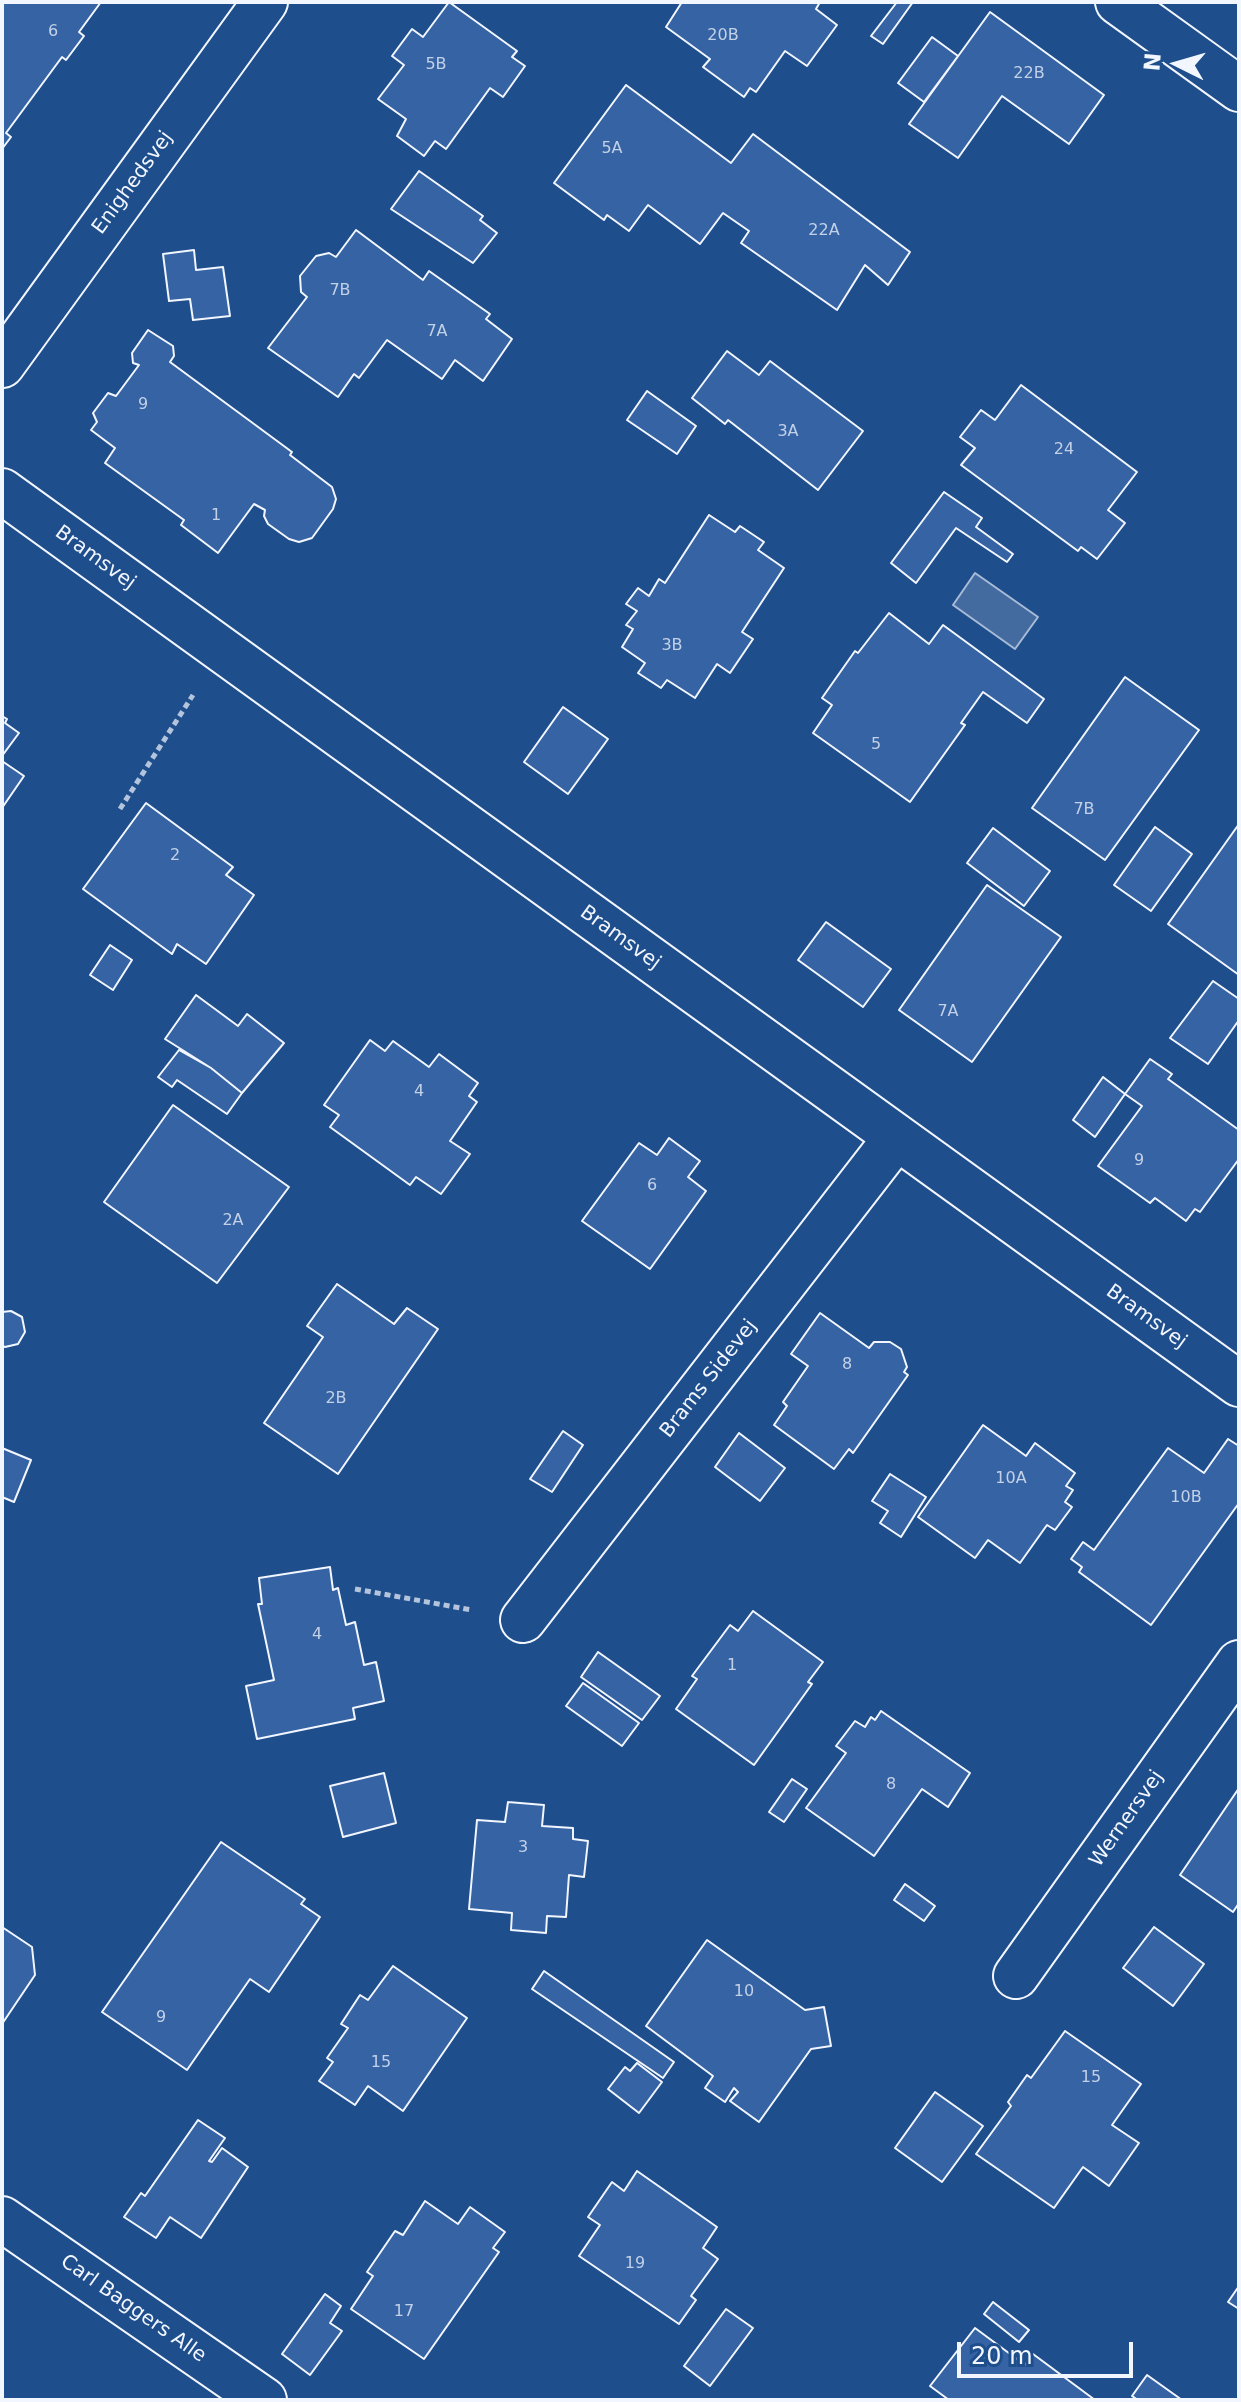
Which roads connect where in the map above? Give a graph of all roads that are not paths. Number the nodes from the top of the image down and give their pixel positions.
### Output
1 (265, 2) edge
2 (1118, 2) edge
3 (1239, 89) edge
4 (2, 365) edge
5 (2, 491) edge
6 (896, 1138) junction
7 (1239, 1384) edge
8 (523, 1620) road end
9 (1239, 1663) edge
10 (1016, 1976) dead end
11 (2, 2219) edge
12 (264, 2400) edge

1 - 4 street, Enighedsvej
2 - 3 street
5 - 6 street, Bramsvej
6 - 7 street, Bramsvej
6 - 8 street, Brams Sidevej
9 - 10 street, Wernersvej
11 - 12 street, Carl Baggers Alle

